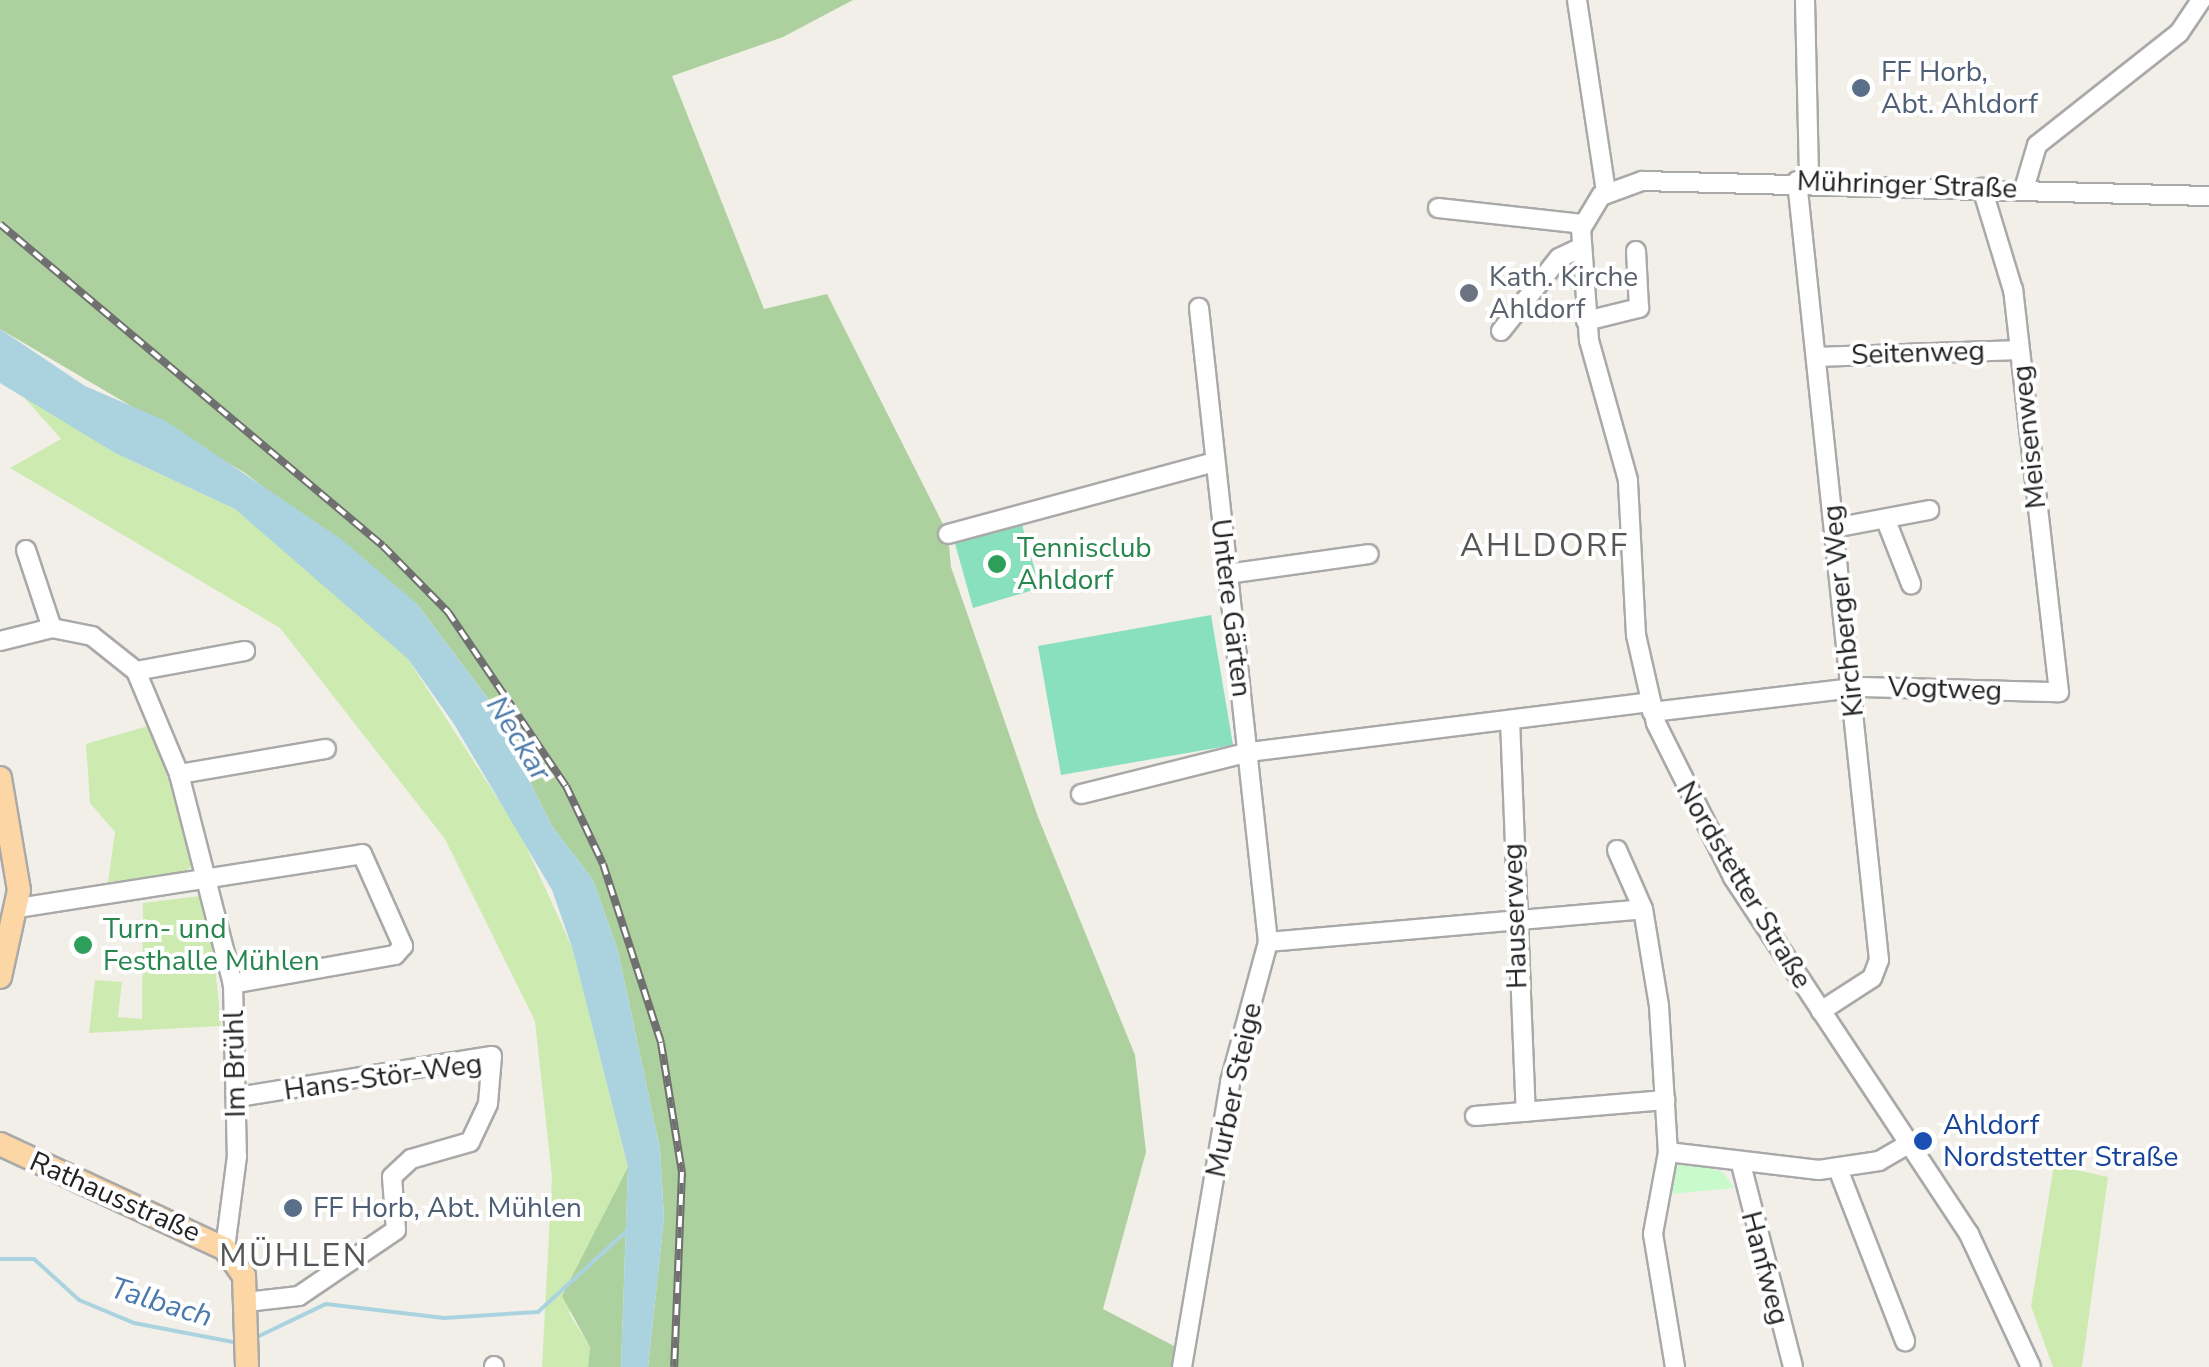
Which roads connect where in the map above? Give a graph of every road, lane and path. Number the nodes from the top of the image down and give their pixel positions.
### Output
1 (1577, 0) edge
2 (1805, 0) edge
3 (2202, 0) edge
4 (1803, 182) junction
5 (1982, 188) junction
6 (2024, 189) junction
7 (1606, 192) junction
8 (2209, 196) edge
9 (1438, 208) dead end
10 (1582, 224) junction
11 (1580, 248) junction
12 (1636, 250) dead end
13 (1199, 308) dead end
14 (1586, 321) junction
15 (1500, 330) dead end
16 (2019, 350) junction
17 (1817, 356) junction
18 (1212, 463) junction
19 (1929, 510) dead end
20 (1887, 523) junction
21 (1834, 528) junction
22 (948, 534) dead end
23 (26, 550) dead end
24 (1369, 554) dead end
25 (1227, 574) junction
26 (1911, 584) dead end
27 (52, 628) junction
28 (0, 641) edge
29 (245, 650) dead end
30 (136, 670) junction
31 (1850, 688) junction
32 (2059, 692) joint
33 (1651, 707) junction
34 (1510, 720) junction
35 (326, 749) dead end
36 (1249, 752) junction
37 (178, 774) junction
38 (0, 778) edge
39 (1081, 794) dead end
40 (1617, 850) dead end
41 (212, 879) junction
42 (12, 895) edge
43 (1643, 909) junction
44 (1514, 920) junction
45 (1268, 942) junction
46 (0, 978) edge
47 (233, 984) junction
48 (1821, 1012) junction
49 (238, 1098) junction
50 (1665, 1100) junction
51 (1526, 1112) junction
52 (1476, 1116) dead end
53 (0, 1144) edge
54 (1909, 1144) junction
55 (1668, 1152) junction
56 (1742, 1168) junction
57 (1838, 1169) junction
58 (224, 1249) junction
59 (246, 1302) junction
60 (1906, 1340) dead end
61 (248, 1363) edge
62 (1182, 1367) edge
63 (1674, 1367) edge
64 (1793, 1367) edge
65 (2031, 1367) edge

1 - 7 street
2 - 4 street, Kirchberger Weg
3 - 6 street
4 - 5 street, Mühringer Straße
4 - 7 street, Mühringer Straße
4 - 17 street, Kirchberger Weg
5 - 6 street, Mühringer Straße
5 - 16 street, Meisenweg
6 - 8 street, Mühringer Straße
7 - 10 street
9 - 10 street
10 - 11 street, Nordstetter Straße
11 - 14 street, Nordstetter Straße
11 - 15 street
12 - 14 street
13 - 18 street, Untere Gärten
14 - 33 street, Nordstetter Straße
16 - 17 street, Seitenweg
16 - 32 street, Meisenweg
17 - 21 street, Kirchberger Weg
18 - 22 street
18 - 25 street, Untere Gärten
19 - 20 street
20 - 21 street
20 - 26 street
21 - 31 street, Kirchberger Weg
23 - 27 street
24 - 25 street
25 - 36 street, Untere Gärten
27 - 28 street
27 - 30 street
29 - 30 street
30 - 37 street, Im Brühl
31 - 32 street, Vogtweg
31 - 33 street, Vogtweg
31 - 48 street, Kirchberger Weg
33 - 34 street
33 - 48 street, Nordstetter Straße
34 - 36 street
34 - 44 street, Hauserweg
35 - 37 street
36 - 39 street
36 - 45 street, Murber Steige
37 - 41 street, Im Brühl
38 - 42 main road
40 - 43 street
41 - 42 street
41 - 47 street, Im Brühl
41 - 47 street
42 - 46 main road
43 - 44 street
43 - 50 street
44 - 45 street
44 - 51 street, Hauserweg
45 - 62 street, Murber Steige
47 - 49 street, Im Brühl
48 - 54 street, Nordstetter Straße
49 - 58 street, Im Brühl
49 - 59 street, Hans-Stör-Weg
50 - 51 street
50 - 55 street
51 - 52 street
53 - 58 main road, Rathausstraße
54 - 57 street
54 - 65 street, Nordstetter Straße
55 - 56 street
55 - 63 street
56 - 57 street
56 - 64 street, Hanfweg
57 - 60 street
58 - 59 main road, Rathausstraße
59 - 61 main road, Rathausstraße

